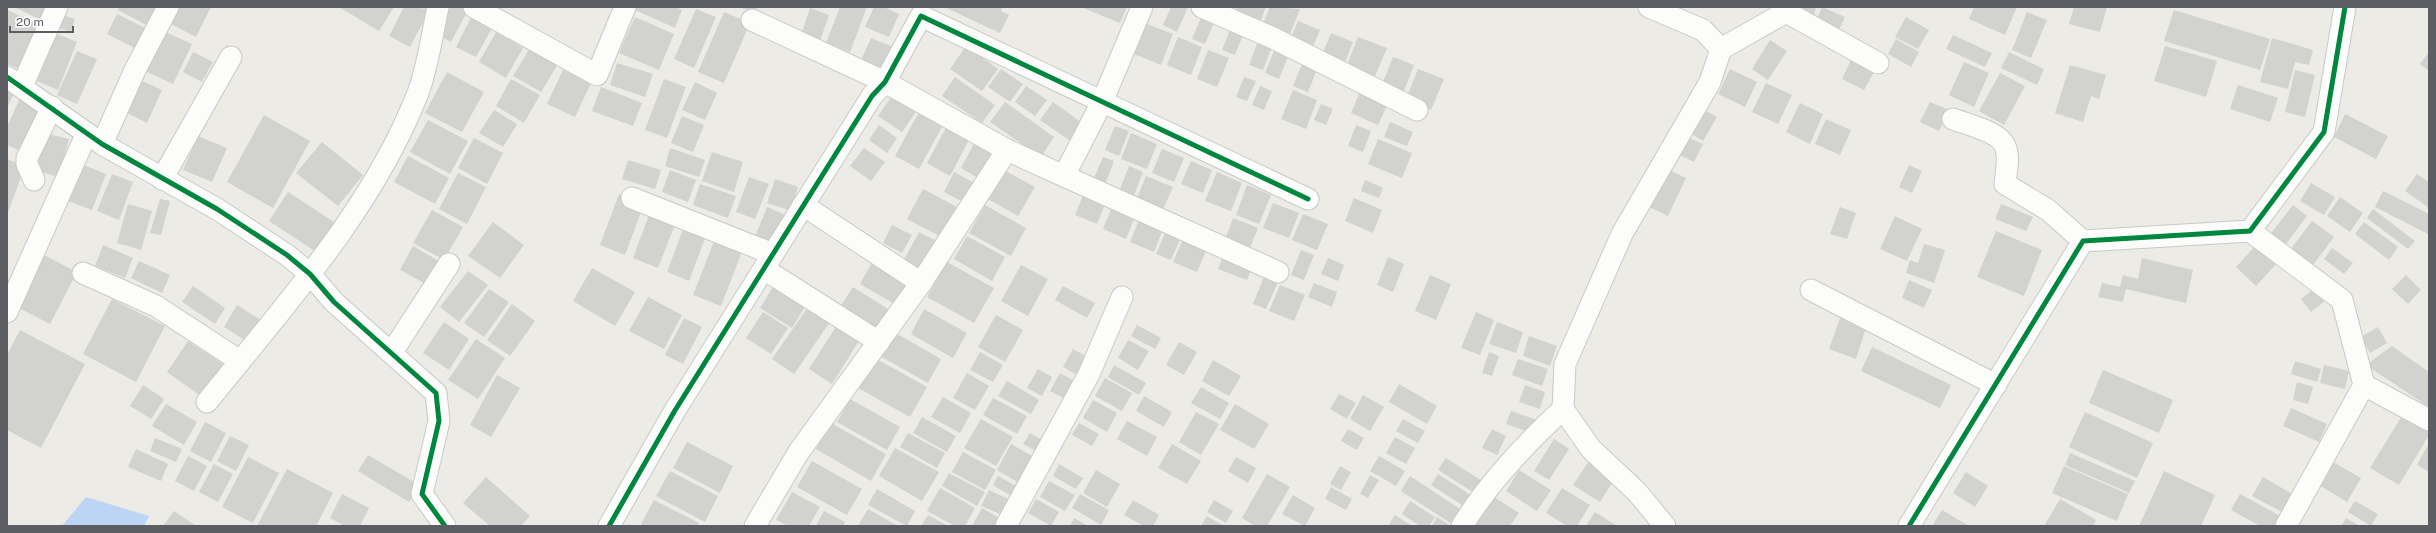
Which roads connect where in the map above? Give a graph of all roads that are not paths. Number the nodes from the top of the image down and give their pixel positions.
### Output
1 (57, 7) edge
2 (168, 7) edge
3 (438, 7) edge
4 (474, 7) edge
5 (625, 7) edge
6 (1142, 7) edge
7 (1202, 7) edge
8 (1649, 7) edge
9 (2345, 7) edge
10 (1786, 9) edge
11 (922, 12) edge
12 (752, 20) dead end
13 (1721, 49) junction
14 (231, 57) dead end
15 (1878, 63) dead end
16 (14, 81) edge
17 (885, 82) junction
18 (1102, 102) junction
19 (52, 107) junction
20 (1417, 110) dead end
21 (1953, 119) dead end
22 (94, 138) junction
23 (1007, 150) junction
24 (1064, 176) junction
25 (162, 179) junction
26 (34, 180) dead end
27 (632, 198) dead end
28 (1308, 199) dead end
29 (803, 205) junction
30 (2250, 231) junction
31 (2083, 241) junction
32 (768, 261) junction
33 (449, 264) dead end
34 (1278, 272) dead end
35 (83, 273) dead end
36 (310, 274) junction
37 (921, 283) junction
38 (1811, 290) dead end
39 (1122, 297) dead end
40 (7, 312) edge
41 (879, 342) junction
42 (392, 352) junction
43 (240, 361) junction
44 (1996, 385) junction
45 (2364, 385) junction
46 (207, 402) dead end
47 (1563, 409) junction
48 (2429, 420) edge
49 (445, 526) edge
50 (608, 526) edge
51 (755, 526) edge
52 (1006, 526) edge
53 (1462, 526) edge
54 (1665, 526) edge
55 (1910, 526) edge
56 (2286, 526) edge

1 - 16 street
2 - 22 street
3 - 36 street
4 - 5 street
6 - 18 street
7 - 20 street
8 - 13 street
9 - 30 street
10 - 13 street
10 - 15 street
11 - 17 street
11 - 18 street
12 - 17 street
13 - 47 street
14 - 25 street
16 - 19 street
17 - 23 street
17 - 29 street
18 - 24 street
18 - 28 street
19 - 22 street
19 - 26 street
21 - 31 street
22 - 25 street
22 - 40 street
23 - 24 street
23 - 37 street
24 - 34 street
25 - 36 street
27 - 32 street
29 - 32 street
29 - 37 street
30 - 31 street
30 - 45 street
31 - 44 street
32 - 41 street
32 - 50 street
33 - 42 street
35 - 43 street
36 - 42 street
36 - 43 street
37 - 41 street
38 - 44 street
39 - 52 street
41 - 51 street
42 - 49 street
43 - 46 street
44 - 55 street
45 - 48 street
45 - 56 street
47 - 53 street
47 - 54 street

